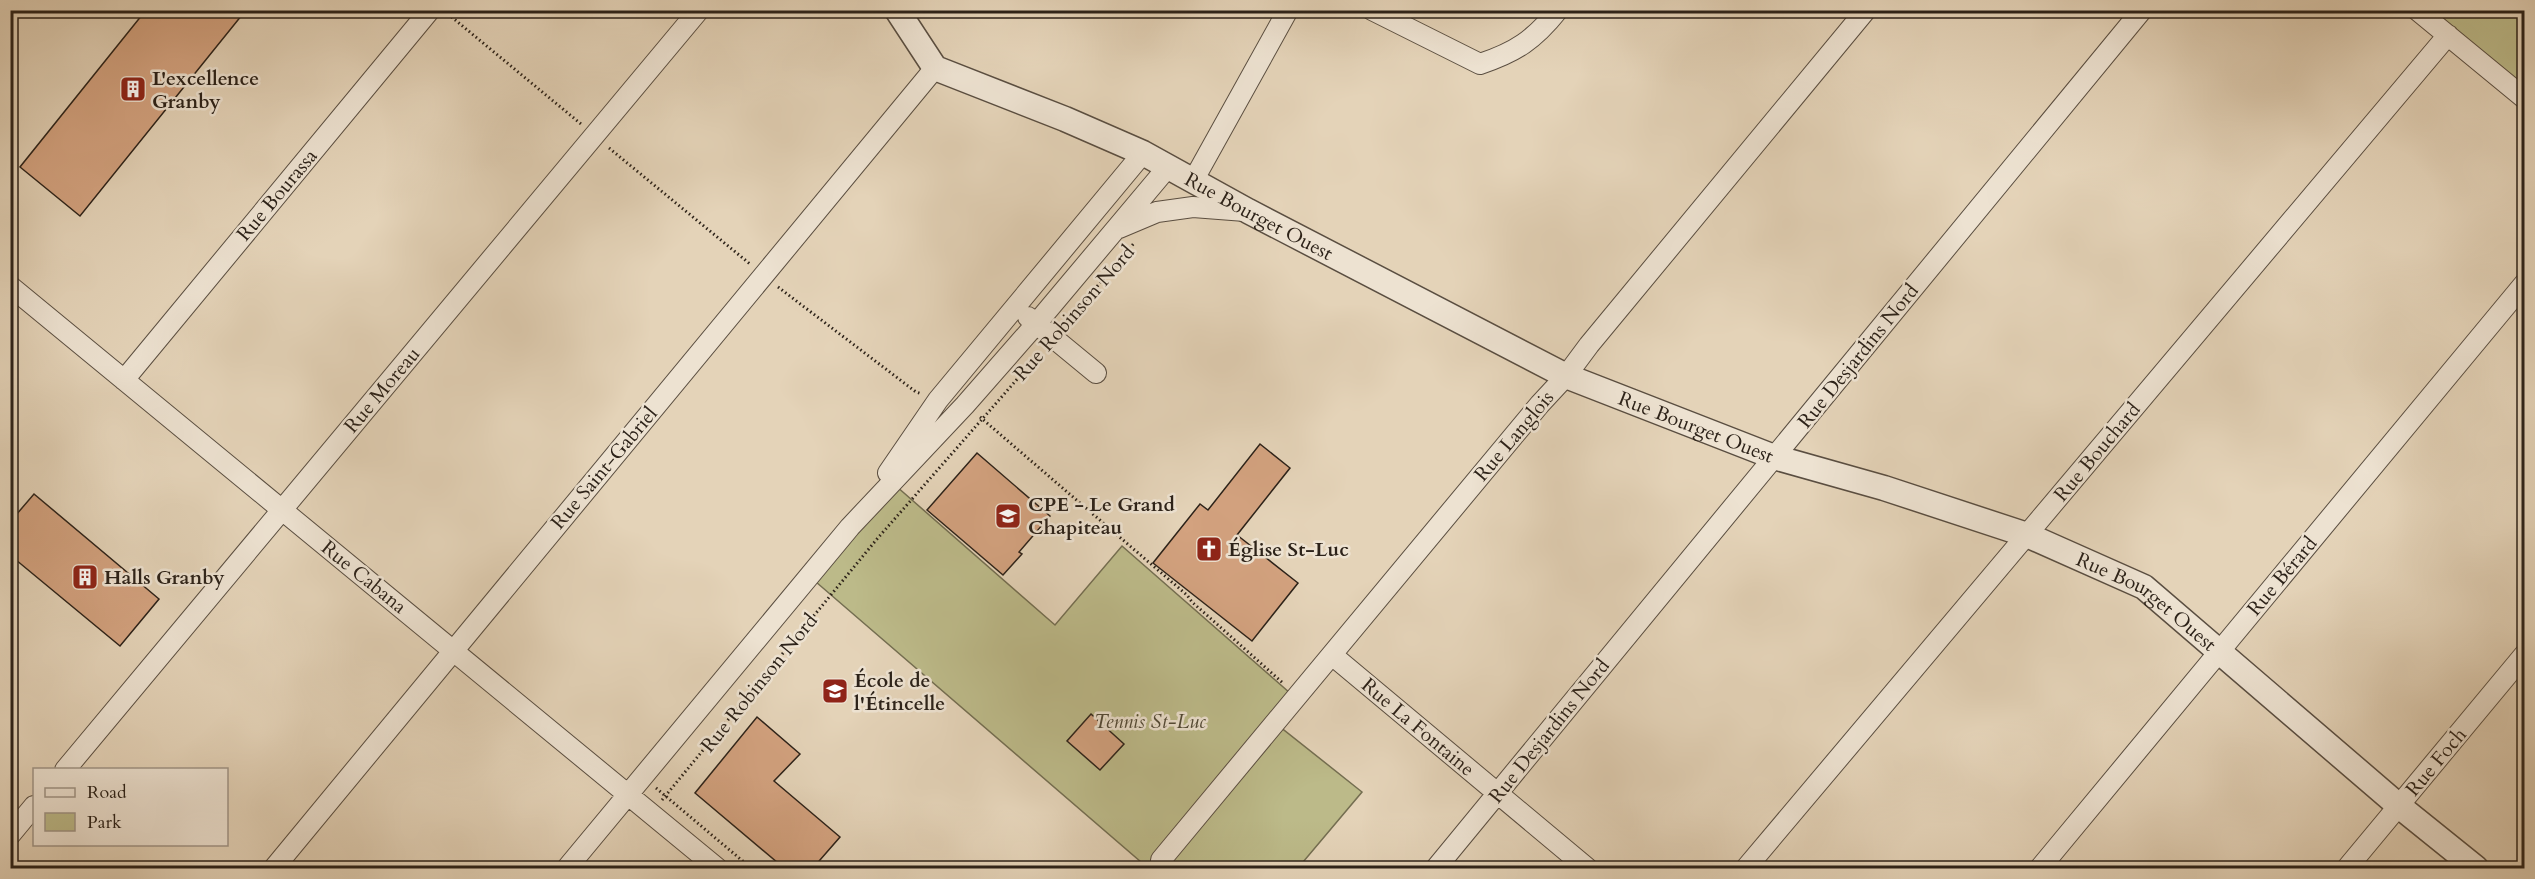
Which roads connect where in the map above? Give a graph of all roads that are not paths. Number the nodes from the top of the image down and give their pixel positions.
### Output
1 (430, 10) edge
2 (699, 10) edge
3 (897, 10) edge
4 (1288, 10) edge
5 (1372, 10) edge
6 (1558, 10) edge
7 (1866, 10) edge
8 (2142, 10) edge
9 (2417, 10) edge
10 (2448, 35) junction
11 (935, 68) junction
12 (2524, 98) edge
13 (1143, 153) junction
14 (1167, 168) junction
15 (1192, 181) junction
16 (1248, 211) junction
17 (1117, 229) junction
18 (2524, 284) edge
19 (10, 286) edge
20 (1016, 308) junction
21 (1036, 324) junction
22 (1096, 373) dead end
23 (1566, 376) junction
24 (124, 380) junction
25 (1774, 457) junction
26 (282, 509) junction
27 (850, 527) junction
28 (2027, 535) junction
29 (454, 650) junction
30 (2220, 651) junction
31 (1332, 655) junction
32 (2524, 655) edge
33 (67, 768) edge
34 (629, 794) junction
35 (1498, 794) junction
36 (2399, 806) junction
37 (33, 807) edge
38 (10, 835) edge
39 (1161, 860) dead end
40 (274, 868) edge
41 (567, 868) edge
42 (717, 868) edge
43 (1436, 868) edge
44 (1587, 868) edge
45 (1746, 868) edge
46 (2040, 868) edge
47 (2347, 868) edge
48 (2476, 868) edge

1 - 24 street, Rue Bourassa
2 - 26 street, Rue Moreau
3 - 11 street
4 - 15 street
5 - 6 street
7 - 23 street, Rue Langlois
8 - 25 street, Rue Desjardins Nord
9 - 10 street
10 - 12 street
10 - 28 street, Rue Bouchard
11 - 13 street, Rue Bourget Ouest
11 - 29 street, Rue Saint-Gabriel
13 - 14 street, Rue Bourget Ouest
13 - 20 street, Rue Robinson Nord
14 - 15 street, Rue Bourget Ouest
14 - 17 street, Rue Robinson Nord
15 - 16 street, Rue Bourget Ouest
16 - 17 street
16 - 23 street, Rue Bourget Ouest
17 - 21 street, Rue Robinson Nord
18 - 30 street, Rue Bérard
19 - 24 street, Rue Cabana
20 - 21 street
20 - 27 street, Rue Robinson Nord
21 - 22 street
21 - 27 street, Rue Robinson Nord
23 - 25 street, Rue Bourget Ouest
23 - 31 street, Rue Langlois
24 - 26 street, Rue Cabana
25 - 28 street, Rue Bourget Ouest
25 - 35 street, Rue Desjardins Nord
26 - 29 street, Rue Cabana
26 - 33 street, Rue Moreau
27 - 34 street, Rue Robinson Nord
28 - 30 street, Rue Bourget Ouest
28 - 45 street, Rue Bouchard
29 - 34 street, Rue Cabana
29 - 40 street, Rue Saint-Gabriel
30 - 36 street, Rue Bourget Ouest
30 - 46 street, Rue Bérard
31 - 35 street, Rue La Fontaine
31 - 39 street, Rue Langlois
32 - 36 street, Rue Foch
34 - 41 street, Rue Robinson Nord
34 - 42 street, Rue Cabana
35 - 43 street, Rue Desjardins Nord
35 - 44 street, Rue La Fontaine
36 - 47 street, Rue Foch
36 - 48 street, Rue Bourget Ouest
37 - 38 street

